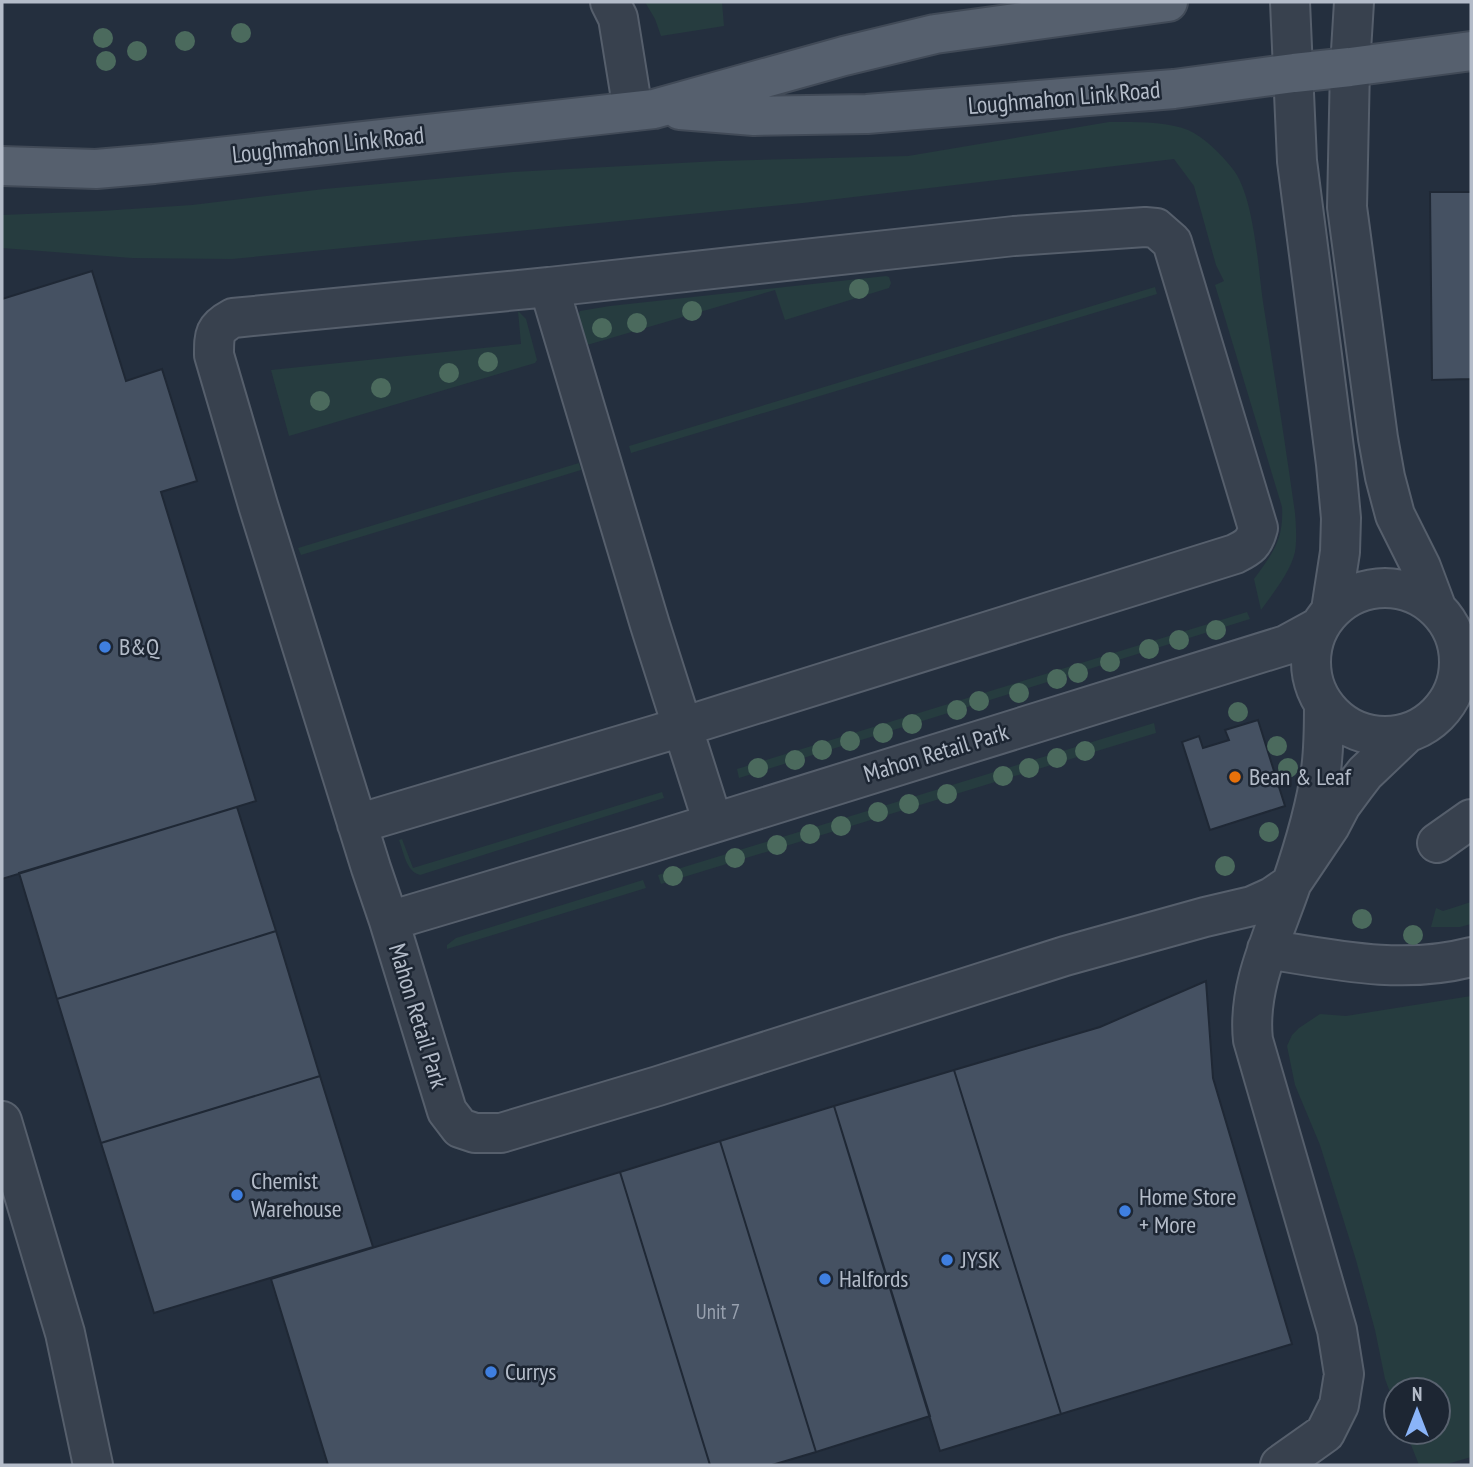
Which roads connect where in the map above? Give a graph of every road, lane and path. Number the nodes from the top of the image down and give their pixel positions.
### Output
1 (610, 2) edge
2 (1168, 2) edge
3 (1290, 2) edge
4 (1354, 2) edge
5 (1471, 51) edge
6 (1350, 67) junction
7 (1294, 72) junction
8 (643, 110) junction
9 (2, 166) edge
10 (549, 287) junction
11 (1451, 616) edge
12 (1325, 618) junction
13 (1461, 691) edge
14 (1324, 705) junction
15 (682, 727) junction
16 (1405, 734) junction
17 (1471, 819) edge
18 (713, 823) junction
19 (358, 824) junction
20 (1437, 843) dead end
21 (1291, 884) junction
22 (389, 921) junction
23 (1267, 949) junction
24 (1471, 957) edge
25 (2, 1121) edge
26 (93, 1465) edge
27 (1280, 1465) edge

1 - 8 lane
2 - 8 main road, Loughmahon Link Road
3 - 7 lane
4 - 6 lane
5 - 6 main road, Loughmahon Link Road
6 - 7 main road, Loughmahon Link Road
6 - 11 lane
7 - 8 main road, Loughmahon Link Road
7 - 12 lane
8 - 9 main road, Loughmahon Link Road
10 - 15 lane
10 - 15 lane
10 - 19 lane
11 - 12 lane
11 - 13 lane
12 - 14 lane
12 - 18 lane, Mahon Retail Park
13 - 16 lane
14 - 16 lane
14 - 21 lane
15 - 18 lane
15 - 19 lane
16 - 21 lane
17 - 20 lane
18 - 22 lane, Mahon Retail Park
19 - 22 lane
21 - 22 lane, Mahon Retail Park
21 - 23 lane
23 - 24 lane
23 - 27 lane
25 - 26 lane

